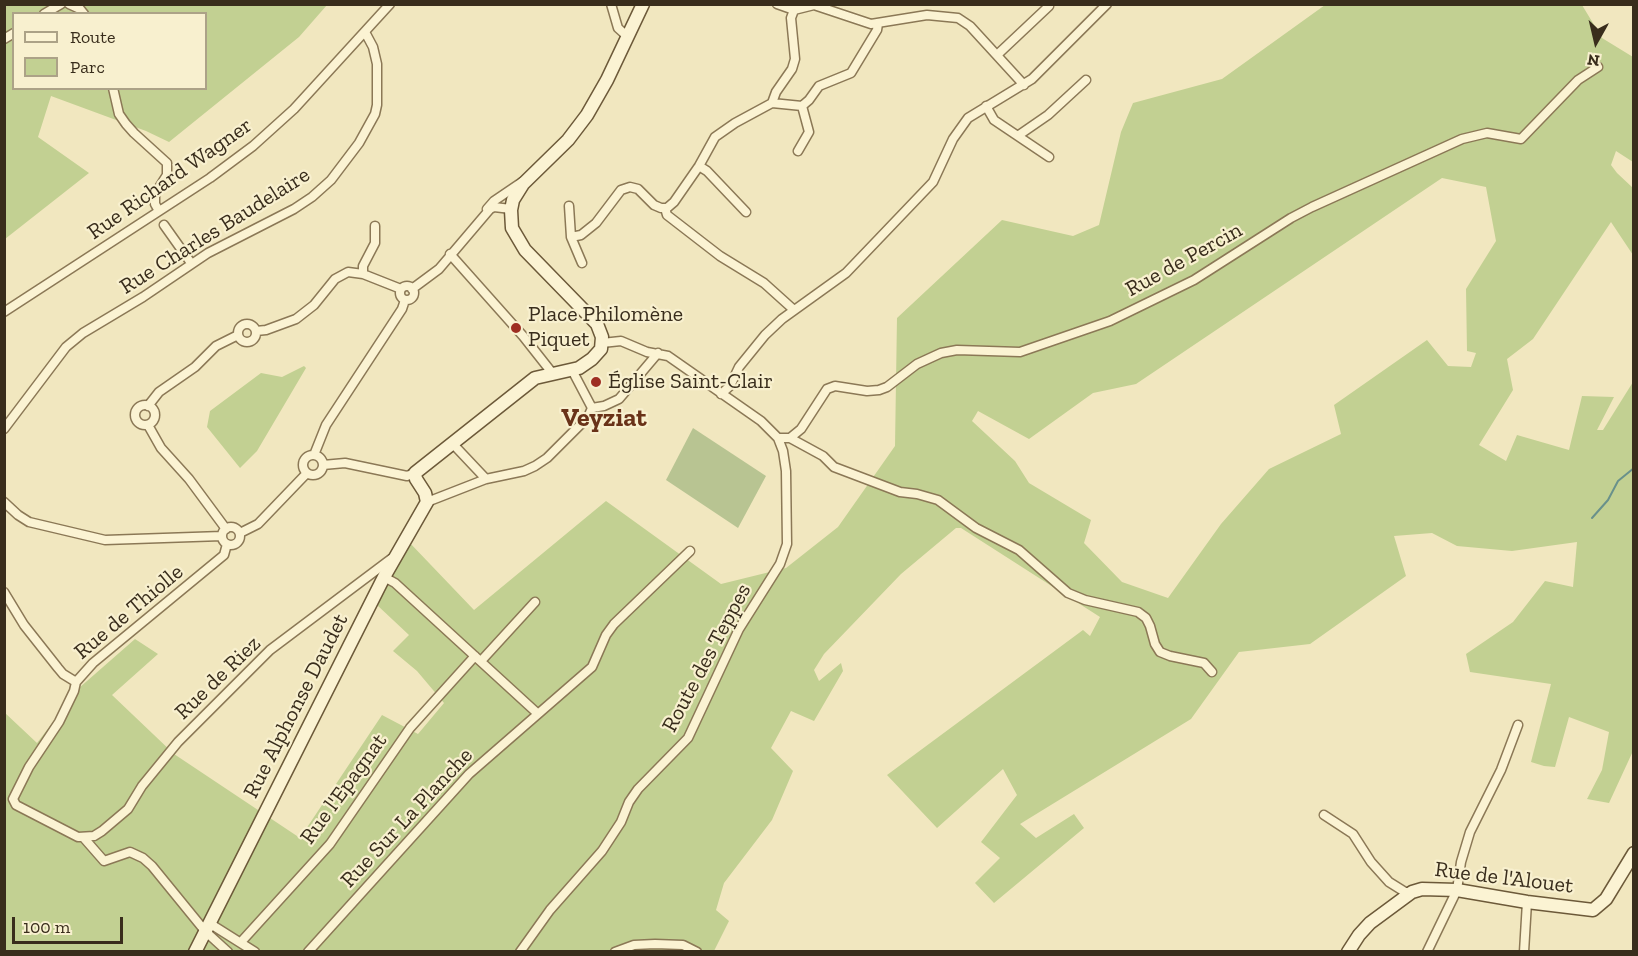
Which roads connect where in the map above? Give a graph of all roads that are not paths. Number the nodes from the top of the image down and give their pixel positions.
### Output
1 (61, 4) edge
2 (69, 4) edge
3 (390, 4) edge
4 (612, 4) edge
5 (643, 4) edge
6 (777, 4) edge
7 (1107, 4) edge
8 (1049, 6) edge
9 (800, 7) edge
10 (47, 12) edge
11 (82, 12) edge
12 (878, 24) junction
13 (365, 32) junction
14 (628, 37) junction
15 (997, 55) junction
16 (1598, 67) dead end
17 (1086, 80) dead end
18 (1023, 85) junction
19 (113, 90) edge
20 (772, 103) junction
21 (802, 106) junction
22 (986, 106) junction
23 (1019, 135) junction
24 (798, 152) dead end
25 (1049, 157) dead end
26 (699, 166) junction
27 (527, 178) junction
28 (569, 206) dead end
29 (511, 208) junction
30 (664, 208) junction
31 (159, 211) junction
32 (746, 212) dead end
33 (482, 217) junction
34 (164, 225) dead end
35 (375, 226) dead end
36 (571, 237) junction
37 (450, 254) junction
38 (191, 263) junction
39 (582, 263) dead end
40 (363, 274) junction
41 (401, 289) junction
42 (412, 289) junction
43 (405, 300) junction
44 (794, 310) junction
45 (4, 312) edge
46 (602, 343) junction
47 (658, 353) junction
48 (572, 370) junction
49 (553, 374) junction
50 (721, 394) junction
51 (148, 406) junction
52 (592, 408) junction
53 (148, 424) junction
54 (4, 429) edge
55 (778, 438) junction
56 (790, 438) junction
57 (452, 443) junction
58 (314, 455) junction
59 (323, 465) junction
60 (306, 473) junction
61 (415, 473) junction
62 (486, 479) junction
63 (4, 502) edge
64 (427, 502) junction
65 (240, 533) junction
66 (225, 536) junction
67 (690, 551) dead end
68 (395, 556) junction
69 (384, 577) junction
70 (4, 592) edge
71 (535, 602) dead end
72 (478, 658) junction
73 (1212, 672) dead end
74 (76, 682) junction
75 (537, 713) junction
76 (1518, 725) dead end
77 (1324, 815) dead end
78 (83, 837) junction
79 (1634, 853) edge
80 (1457, 890) junction
81 (1412, 892) junction
82 (1527, 902) junction
83 (207, 927) junction
84 (241, 942) junction
85 (195, 951) edge
86 (228, 951) edge
87 (255, 951) edge
88 (308, 951) edge
89 (520, 951) edge
90 (615, 951) edge
91 (697, 951) edge
92 (1348, 951) edge
93 (1427, 951) edge
94 (1524, 951) edge

1 - 10 street
2 - 11 street
3 - 13 street, Rue Richard Wagner
4 - 14 street
5 - 14 street
6 - 9 street
7 - 18 street
8 - 15 street
9 - 12 street
9 - 20 street
12 - 15 street
12 - 21 street
13 - 31 street, Rue Richard Wagner
13 - 38 street, Rue Charles Baudelaire
14 - 27 street
15 - 18 street
16 - 56 street, Rue de Percin
17 - 23 street
18 - 22 street
19 - 31 street
20 - 21 street
20 - 26 street
21 - 24 street
22 - 23 street
22 - 44 street
23 - 25 street
26 - 30 street
26 - 32 street
27 - 29 street
27 - 33 street
28 - 36 street
29 - 33 street
29 - 46 street
30 - 36 street
30 - 44 street
31 - 45 street, Rue Richard Wagner
33 - 37 street
34 - 38 street
35 - 40 street
36 - 39 street
37 - 42 street
37 - 49 street
38 - 54 street, Rue Charles Baudelaire
40 - 41 street
40 - 51 street
41 - 42 street
41 - 43 street
42 - 43 street
43 - 58 street
44 - 50 street
46 - 47 street
46 - 48 street
47 - 50 street
47 - 52 street
48 - 49 street
48 - 52 street
49 - 57 street
50 - 55 street
51 - 53 street
51 - 53 street
52 - 62 street
53 - 66 street
55 - 56 street
55 - 89 street, Route des Teppes
56 - 73 street
57 - 61 street
57 - 62 street
58 - 59 street
58 - 60 street
59 - 60 street
59 - 61 street
60 - 65 street
61 - 64 street
62 - 64 street
63 - 66 street
64 - 68 street, Rue Alphonse Daudet
65 - 66 street
65 - 66 street, Rue de Thiolle
66 - 74 street, Rue de Thiolle
67 - 75 street, Rue Sur La Planche
68 - 69 street, Rue Alphonse Daudet
68 - 78 street, Rue de Riez
69 - 72 street
69 - 83 street, Rue Alphonse Daudet
70 - 74 street
71 - 72 street, Rue l'Epagnat
72 - 75 street
72 - 84 street, Rue l'Epagnat
74 - 78 street, Rue de Thiolle
75 - 88 street, Rue Sur La Planche
76 - 80 street
77 - 81 street
78 - 83 street
79 - 82 street, Rue de l'Alouet
80 - 81 street, Rue de l'Alouet
80 - 82 street, Rue de l'Alouet
80 - 93 street
81 - 92 street
82 - 94 street
83 - 84 street
83 - 85 street, Rue Alphonse Daudet
83 - 86 street
84 - 87 street
90 - 91 street

